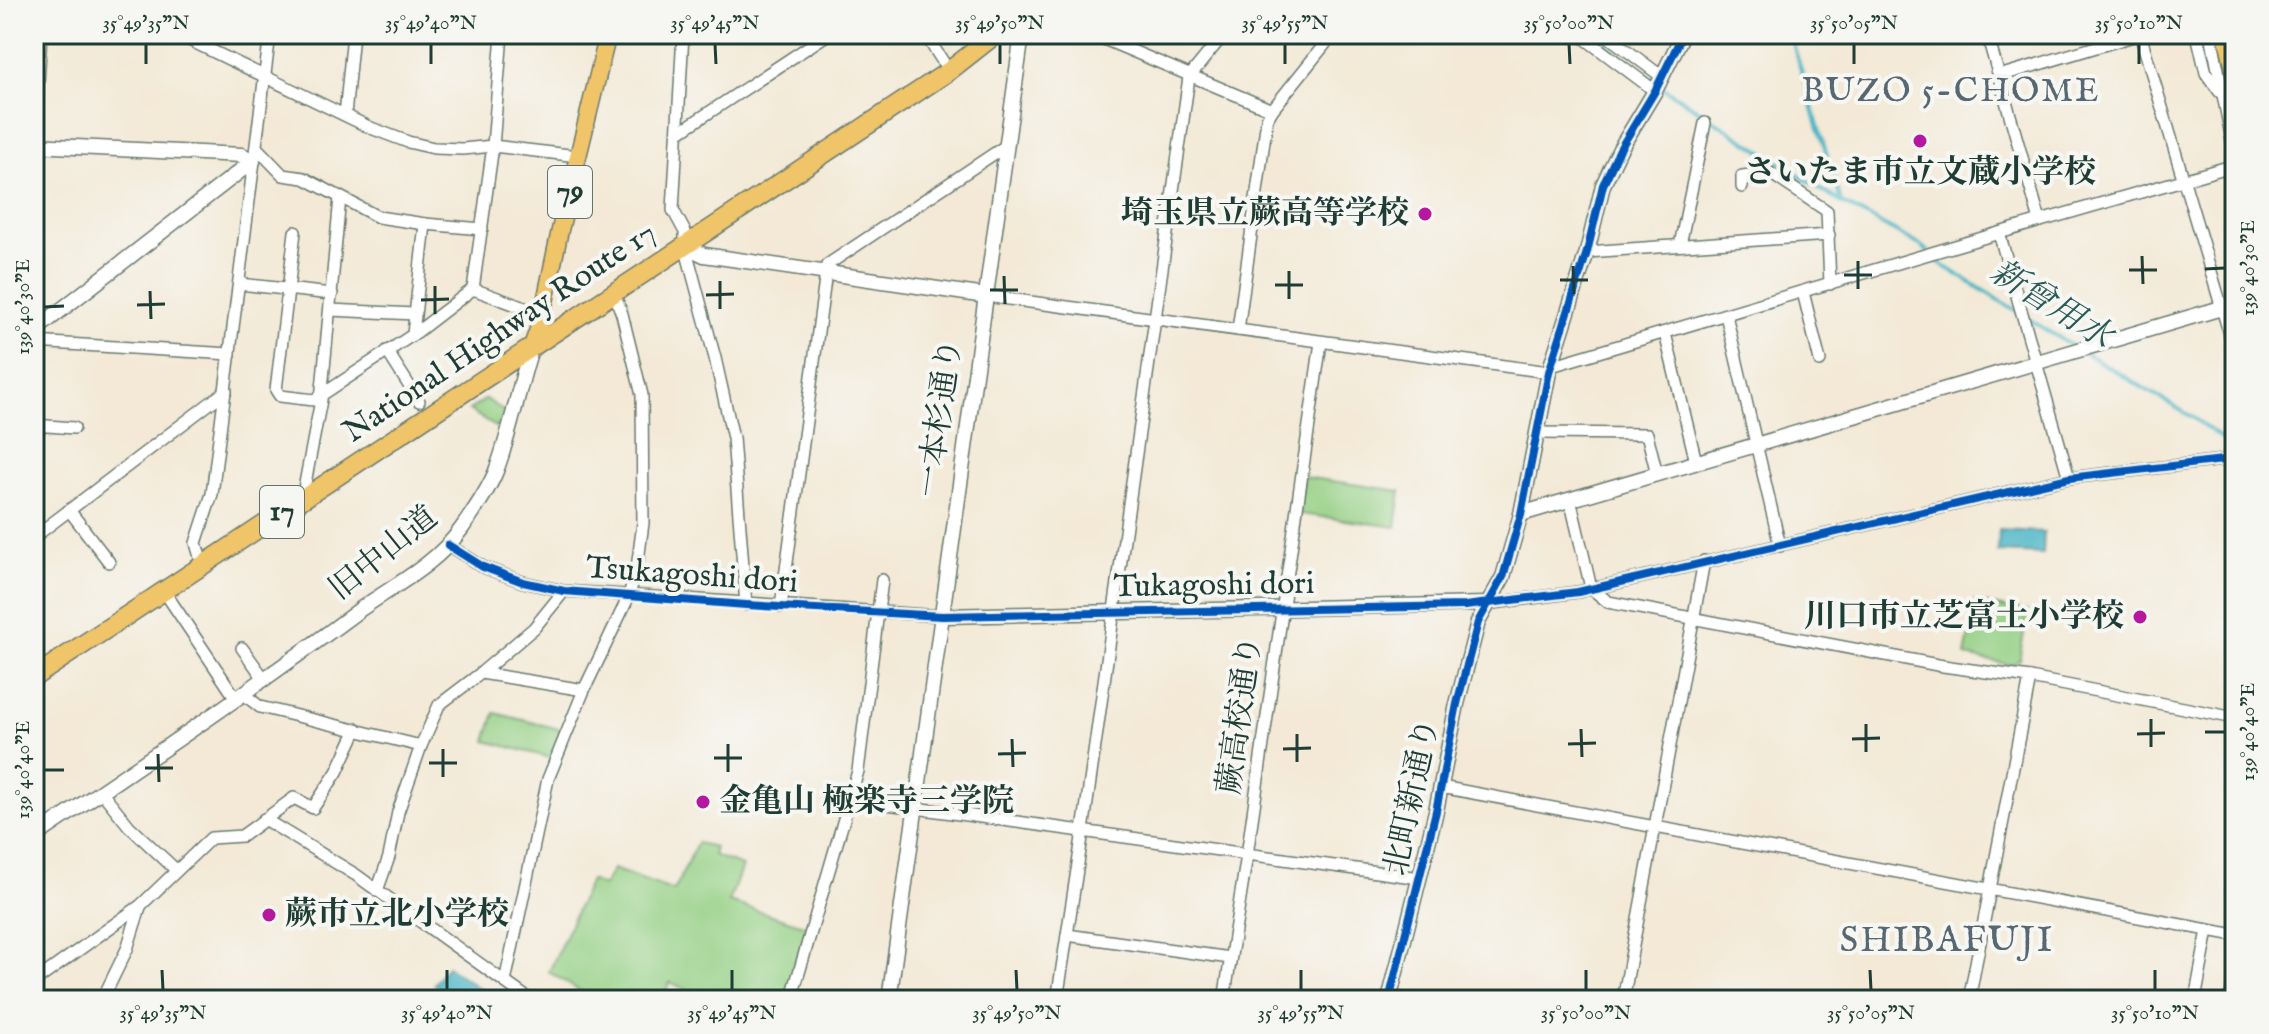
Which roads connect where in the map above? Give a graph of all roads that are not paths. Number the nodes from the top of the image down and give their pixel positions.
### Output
1 (41, 34) edge
2 (177, 34) edge
3 (208, 34) edge
4 (270, 34) edge
5 (353, 34) edge
6 (502, 34) edge
7 (608, 34) edge
8 (683, 34) edge
9 (828, 34) edge
10 (925, 34) edge
11 (996, 34) edge
12 (1022, 34) edge
13 (1092, 34) edge
14 (1224, 34) edge
15 (1333, 34) edge
16 (1579, 34) edge
17 (1683, 34) edge
18 (1987, 34) edge
19 (2140, 34) edge
20 (2197, 34) edge
21 (2211, 34) edge
22 (2227, 34) edge
23 (1603, 39) edge
24 (206, 48) junction
25 (2235, 69) edge
26 (949, 71) junction
27 (264, 75) junction
28 (1999, 76) junction
29 (1189, 77) junction
30 (1658, 83) junction
31 (2222, 95) junction
32 (1272, 110) junction
33 (345, 115) junction
34 (1705, 123) dead end
35 (678, 133) junction
36 (1007, 145) junction
37 (34, 146) edge
38 (493, 146) junction
39 (255, 154) junction
40 (578, 156) junction
41 (2235, 156) edge
42 (2235, 165) edge
43 (2184, 180) junction
44 (1742, 187) dead end
45 (340, 198) junction
46 (2040, 221) junction
47 (425, 224) junction
48 (482, 229) junction
49 (295, 232) dead end
50 (1999, 233) junction
51 (1829, 235) junction
52 (1680, 245) junction
53 (685, 246) junction
54 (1587, 252) junction
55 (826, 272) junction
56 (239, 284) junction
57 (1830, 284) junction
58 (288, 289) junction
59 (473, 289) junction
60 (1803, 292) junction
61 (614, 293) junction
62 (332, 294) junction
63 (986, 296) junction
64 (2229, 306) edge
65 (330, 310) junction
66 (543, 310) junction
67 (415, 314) junction
68 (1726, 315) junction
69 (1155, 318) junction
70 (1238, 330) junction
71 (34, 331) edge
72 (1665, 333) junction
73 (413, 334) junction
74 (34, 342) edge
75 (1321, 342) junction
76 (531, 349) junction
77 (387, 351) junction
78 (2235, 352) edge
79 (230, 354) junction
80 (1820, 361) dead end
81 (2035, 362) junction
82 (1550, 369) junction
83 (226, 391) junction
84 (321, 394) junction
85 (419, 401) dead end
86 (34, 425) edge
87 (74, 428) dead end
88 (1537, 433) junction
89 (1757, 444) junction
90 (2232, 460) edge
91 (1696, 462) junction
92 (1657, 474) junction
93 (2069, 478) junction
94 (302, 499) junction
95 (1570, 499) junction
96 (69, 510) junction
97 (1521, 514) junction
98 (34, 537) edge
99 (448, 545) junction
100 (1780, 546) junction
101 (1704, 561) junction
102 (109, 562) dead end
103 (202, 564) junction
104 (882, 580) dead end
105 (1591, 588) junction
106 (164, 591) junction
107 (564, 591) junction
108 (629, 596) junction
109 (1486, 604) junction
110 (746, 605) junction
111 (781, 607) junction
112 (1282, 610) junction
113 (879, 612) junction
114 (1113, 612) junction
115 (942, 616) junction
116 (1695, 618) junction
117 (242, 648) dead end
118 (481, 673) junction
119 (34, 677) edge
120 (2030, 678) junction
121 (265, 680) junction
122 (584, 690) junction
123 (241, 697) junction
124 (2235, 718) edge
125 (357, 729) junction
126 (421, 746) junction
127 (1441, 787) junction
128 (101, 791) junction
129 (851, 799) junction
130 (916, 809) junction
131 (264, 819) junction
132 (1655, 828) junction
133 (1083, 831) junction
134 (34, 837) edge
135 (1247, 855) junction
136 (176, 870) junction
137 (1420, 878) junction
138 (1990, 889) junction
139 (377, 891) junction
140 (140, 906) junction
141 (2208, 930) junction
142 (1067, 935) junction
143 (2235, 935) edge
144 (1230, 958) junction
145 (2235, 973) edge
146 (34, 982) edge
147 (505, 982) junction
148 (1390, 998) edge
149 (102, 1000) edge
150 (530, 1000) edge
151 (791, 1000) edge
152 (889, 1000) edge
153 (1057, 1000) edge
154 (1224, 1000) edge
155 (1410, 1000) edge
156 (1623, 1000) edge
157 (1969, 1000) edge
158 (2195, 1000) edge
159 (2230, 1000) edge

1 - 37 street
2 - 24 street
3 - 24 street
4 - 27 street
5 - 33 street
6 - 38 street
7 - 40 main road, 旧中山道 / 79
8 - 35 street
9 - 35 street
10 - 26 street
11 - 26 highway, National Highway Route 17 / 17
12 - 36 street, 一本杉通り
13 - 29 street
14 - 29 street
15 - 32 street
16 - 23 street
17 - 30 street, 北町新通り
18 - 28 street
19 - 28 street
19 - 43 street
20 - 31 street
21 - 31 street
22 - 25 highway
23 - 30 street
24 - 27 street
26 - 53 highway, National Highway Route 17 / 17
27 - 33 street
27 - 39 street
28 - 46 street
29 - 32 street
29 - 69 street
30 - 54 street, 北町新通り
31 - 41 street
32 - 70 street
33 - 38 street
34 - 52 street
35 - 53 street
36 - 55 street
36 - 63 street, 一本杉通り
37 - 39 street
38 - 40 street
38 - 48 street
39 - 45 street
39 - 56 street
39 - 71 street
40 - 66 main road, 旧中山道 / 79
42 - 43 street
43 - 46 street
43 - 64 street
44 - 51 street
45 - 47 street
45 - 62 street
46 - 50 street
47 - 48 street
47 - 67 street
48 - 59 street
49 - 58 street
50 - 57 street
50 - 81 street
51 - 52 street
51 - 57 street
52 - 54 street
53 - 55 street
53 - 61 highway, National Highway Route 17 / 17
53 - 110 street
54 - 82 street, 北町新通り
55 - 63 street
55 - 111 street
56 - 58 street
56 - 79 street
57 - 60 street
58 - 62 street
58 - 84 street
59 - 66 street
59 - 73 street
60 - 68 street
60 - 80 street
61 - 76 highway, National Highway Route 17 / 17
61 - 108 street
62 - 65 street
63 - 69 street
63 - 115 street, 一本杉通り
64 - 78 street
64 - 81 street
65 - 67 street
65 - 84 street
66 - 76 main road, 旧中山道 / 79
67 - 73 street
68 - 72 street
68 - 89 street
69 - 70 street
69 - 114 street
70 - 75 street
72 - 82 street
72 - 91 street
73 - 77 street
74 - 79 street
75 - 82 street
75 - 112 street, 蕨高校通り
76 - 94 highway, National Highway Route 17 / 17
76 - 99 street, 旧中山道
77 - 84 street
77 - 85 street
79 - 83 street
81 - 89 street
81 - 93 street
82 - 88 street, 北町新通り
83 - 96 street
83 - 103 street
84 - 94 street
86 - 87 street
88 - 92 street
88 - 97 street, 北町新通り
89 - 91 street
89 - 100 street
90 - 93 street
91 - 92 street
92 - 95 street
93 - 100 street
94 - 103 highway, National Highway Route 17 / 17
95 - 97 street
95 - 105 street
96 - 98 street
96 - 102 street
97 - 109 street, 北町新通り
99 - 107 street, Tsukagoshi dori
99 - 121 street, 旧中山道
100 - 101 street
101 - 105 street
101 - 116 street
103 - 106 highway, National Highway Route 17 / 17
104 - 113 street
105 - 109 street
105 - 116 street
106 - 119 highway, National Highway Route 17 / 17
106 - 123 street
107 - 108 street, Tsukagoshi dori
107 - 118 street
108 - 110 street, Tsukagoshi dori
108 - 122 street
109 - 112 street, Tukagoshi dori
109 - 127 street, 北町新通り
110 - 111 street, Tsukagoshi dori
111 - 113 street, Tsukagoshi dori
112 - 114 street, Tukagoshi dori
112 - 135 street, 蕨高校通り
113 - 115 street, Tsukagoshi dori
113 - 129 street
114 - 115 street, Tukagoshi dori
114 - 133 street
115 - 130 street, 一本杉通り
116 - 120 street
116 - 132 street
117 - 121 street
118 - 122 street
118 - 126 street
120 - 124 street
120 - 138 street
121 - 123 street, 旧中山道
122 - 147 street
123 - 125 street
123 - 128 street, 旧中山道
125 - 126 street
125 - 131 street
126 - 139 street
127 - 132 street
127 - 137 street, 北町新通り
128 - 134 street, 旧中山道
128 - 136 street
129 - 130 street
129 - 151 street
130 - 133 street
130 - 152 street, 一本杉通り
131 - 136 street
131 - 139 street
132 - 138 street
132 - 156 street
133 - 135 street
133 - 142 street
135 - 137 street
135 - 144 street, 蕨高校通り
136 - 140 street
137 - 148 street, 北町新通り
138 - 141 street
138 - 157 street
139 - 147 street
140 - 146 street
140 - 149 street
141 - 143 street
141 - 158 street
142 - 144 street
142 - 153 street
144 - 154 street, 蕨高校通り
145 - 159 street
147 - 150 street
148 - 155 street

